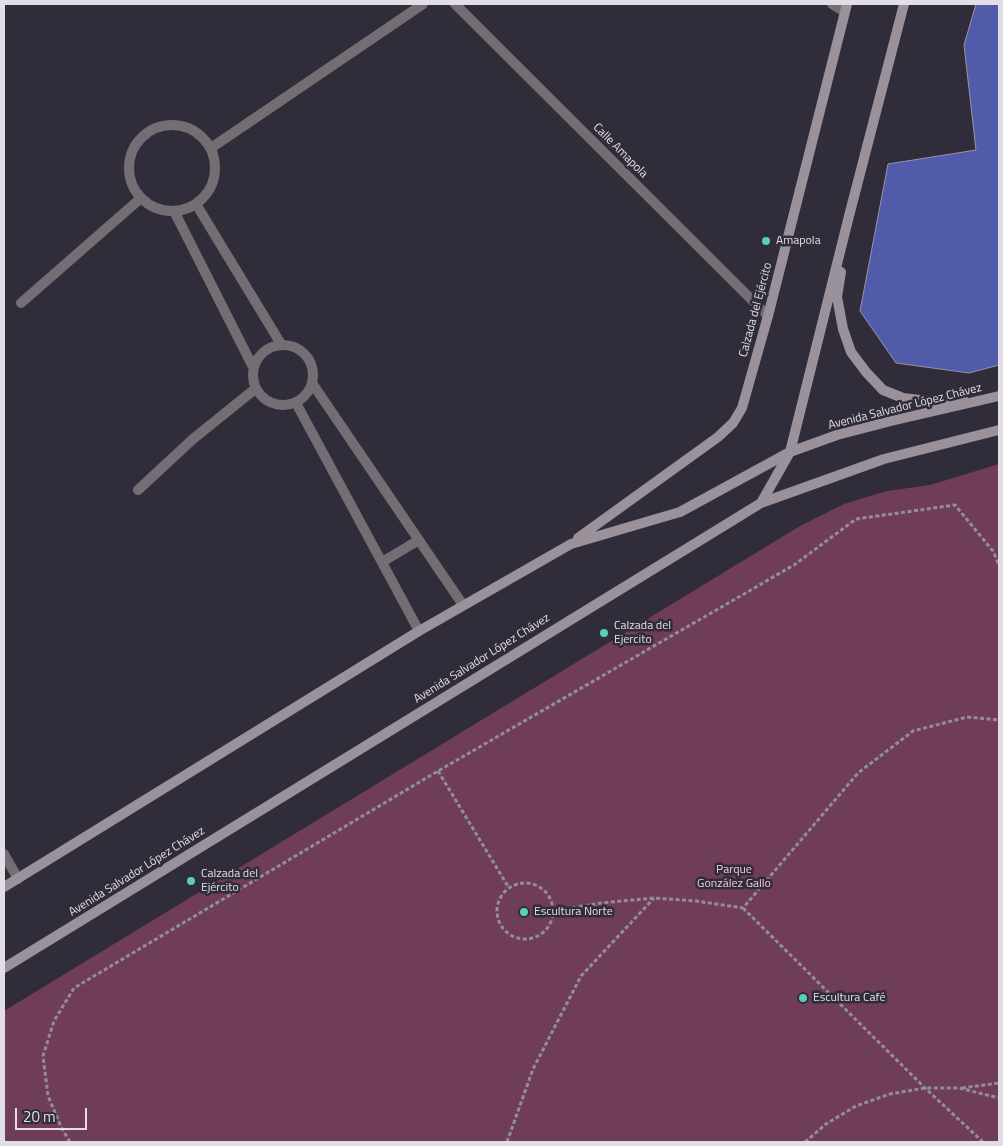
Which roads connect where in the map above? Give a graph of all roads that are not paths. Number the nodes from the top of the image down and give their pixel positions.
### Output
1 (422, 4) edge
2 (455, 4) edge
3 (832, 4) edge
4 (904, 4) edge
5 (846, 8) edge
6 (211, 148) junction
7 (141, 198) junction
8 (196, 204) junction
9 (174, 211) junction
10 (848, 216) junction
11 (20, 303) dead end
12 (768, 316) junction
13 (281, 344) junction
14 (253, 367) junction
15 (312, 383) junction
16 (255, 389) junction
17 (994, 397) edge
18 (296, 403) junction
19 (999, 430) edge
20 (790, 452) junction
21 (138, 490) dead end
22 (760, 503) junction
23 (418, 540) junction
24 (570, 544) junction
25 (382, 562) junction
26 (463, 605) junction
27 (419, 631) junction
28 (4, 854) edge
29 (18, 878) junction
30 (4, 887) edge
31 (4, 968) edge

1 - 6 street
2 - 12 street, Calle Amapola
3 - 5 street
4 - 10 main road
5 - 12 main road, Calzada del Ejército
6 - 7 street
6 - 8 street
7 - 9 street
7 - 11 street
8 - 9 street
8 - 13 street
9 - 14 street
10 - 17 main road
10 - 20 main road
12 - 24 main road, Calzada del Ejército
13 - 14 street
13 - 15 street
14 - 16 street
15 - 18 street
15 - 23 street
16 - 18 street
16 - 21 street
17 - 20 main road, Avenida Salvador López Chávez
18 - 25 street
19 - 22 main road, Avenida Salvador López Chávez
20 - 22 main road
20 - 24 main road, Avenida Salvador López Chávez
22 - 31 main road, Avenida Salvador López Chávez
23 - 25 street
23 - 26 street
24 - 26 main road, Avenida Salvador López Chávez
25 - 27 street
26 - 27 main road, Avenida Salvador López Chávez
27 - 29 main road, Avenida Salvador López Chávez
28 - 29 street
29 - 30 main road, Avenida Salvador López Chávez

